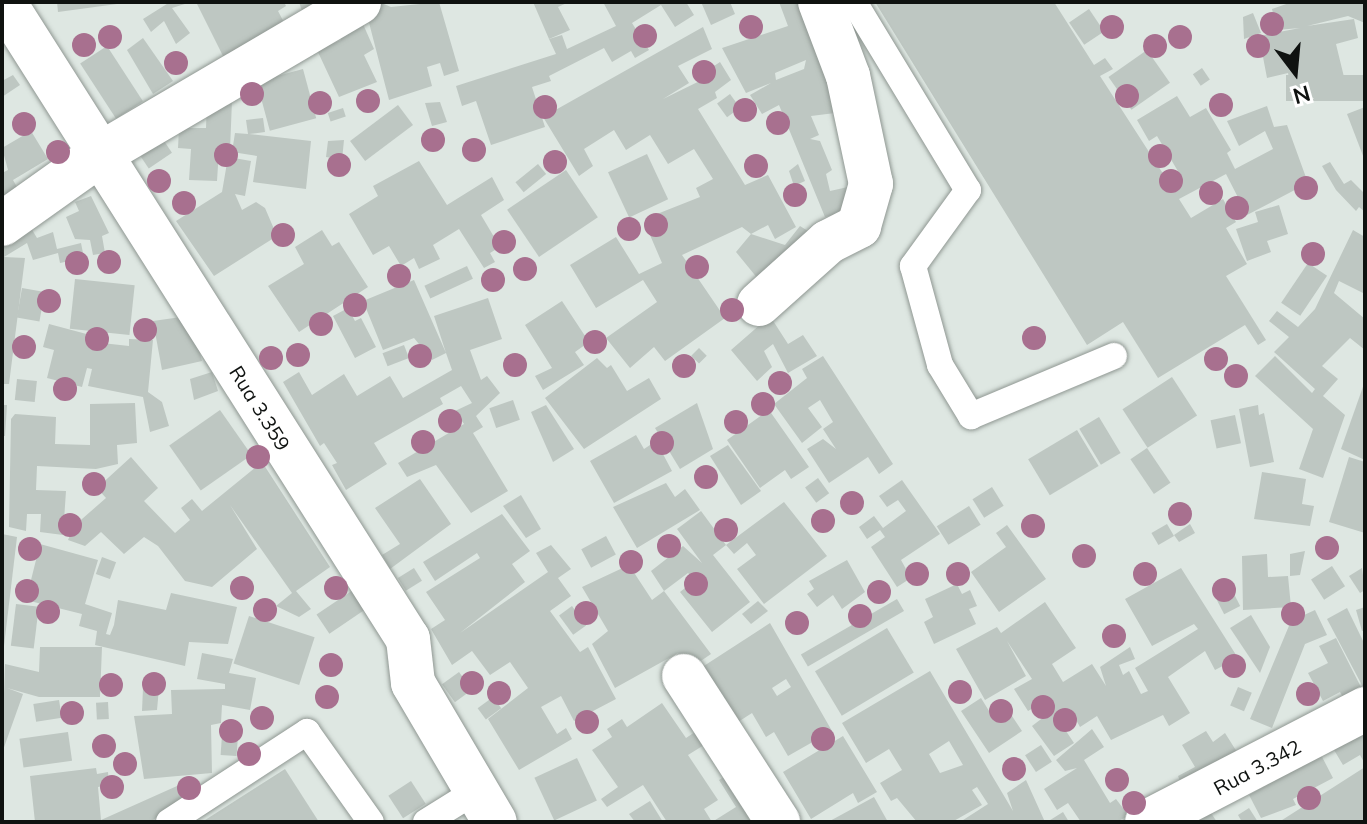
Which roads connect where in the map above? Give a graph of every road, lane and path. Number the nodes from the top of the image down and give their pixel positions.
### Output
1 (4, 2) edge
2 (359, 2) edge
3 (820, 2) edge
4 (854, 2) edge
5 (102, 153) junction
6 (2, 224) edge
7 (759, 304) dead end
8 (1114, 356) dead end
9 (684, 676) dead end
10 (1365, 709) edge
11 (486, 806) edge
12 (169, 822) edge
13 (371, 822) edge
14 (426, 822) edge
15 (778, 822) edge
16 (1147, 822) edge

1 - 5 street, Rua 3.359
2 - 5 street
3 - 7 street
4 - 8 lane
5 - 6 street
5 - 11 street, Rua 3.359
9 - 15 street
10 - 16 street, Rua 3.342
11 - 14 lane
12 - 13 lane

